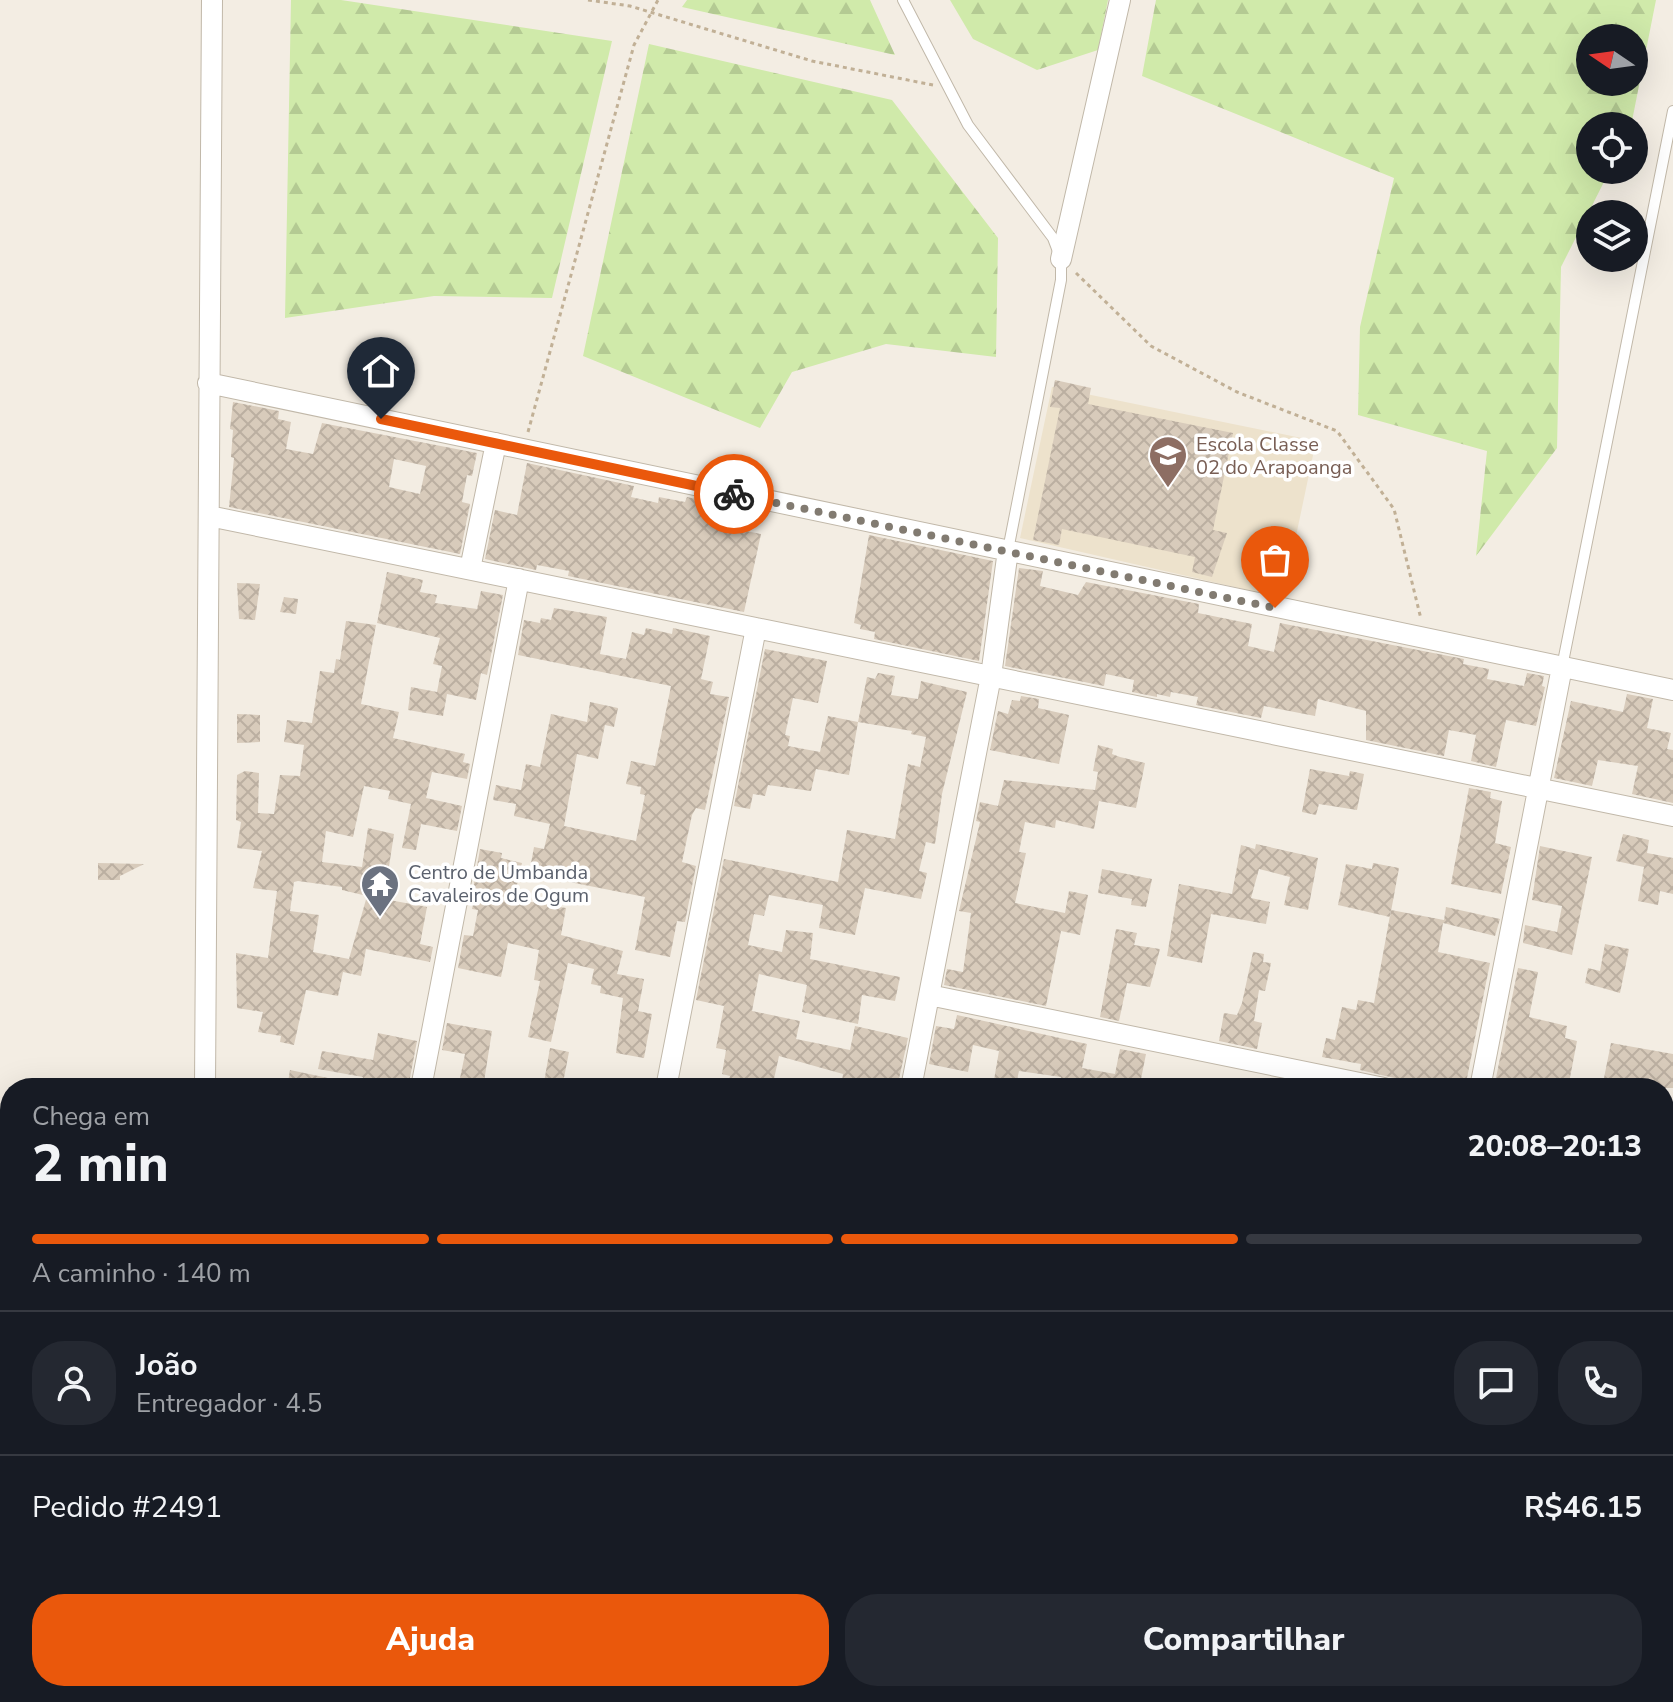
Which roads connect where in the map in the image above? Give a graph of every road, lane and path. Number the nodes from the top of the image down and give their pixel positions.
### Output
1 (212, 0) edge
2 (588, 0) edge
3 (658, 0) edge
4 (903, 0) edge
5 (1120, 0) edge
6 (652, 13) junction
7 (948, 88) junction
8 (1673, 111) edge
9 (1061, 259) junction
10 (208, 383) junction
11 (496, 443) junction
12 (523, 449) junction
13 (209, 516) junction
14 (1008, 550) junction
15 (470, 569) junction
16 (519, 579) junction
17 (756, 628) junction
18 (1426, 639) junction
19 (1562, 667) junction
20 (991, 676) junction
21 (1673, 690) edge
22 (1538, 788) junction
23 (1673, 816) edge
24 (929, 995) junction
25 (205, 1078) edge
26 (423, 1078) edge
27 (668, 1078) edge
28 (913, 1078) edge
29 (1335, 1078) edge
30 (1482, 1078) edge

1 - 10 street
2 - 6 path
3 - 6 path
4 - 7 lane
5 - 9 street
6 - 7 path
6 - 12 path
7 - 9 lane
8 - 19 lane
9 - 14 lane
9 - 18 path
10 - 11 street
10 - 13 street
11 - 12 street
11 - 15 street
12 - 14 street
13 - 15 street
13 - 25 street
14 - 18 street
14 - 20 street
15 - 16 street
16 - 17 street
16 - 26 street
17 - 20 street
17 - 27 street
18 - 19 street
19 - 21 street
19 - 22 street
20 - 22 street
20 - 24 street
22 - 23 street
22 - 30 street
24 - 28 street
24 - 29 street

